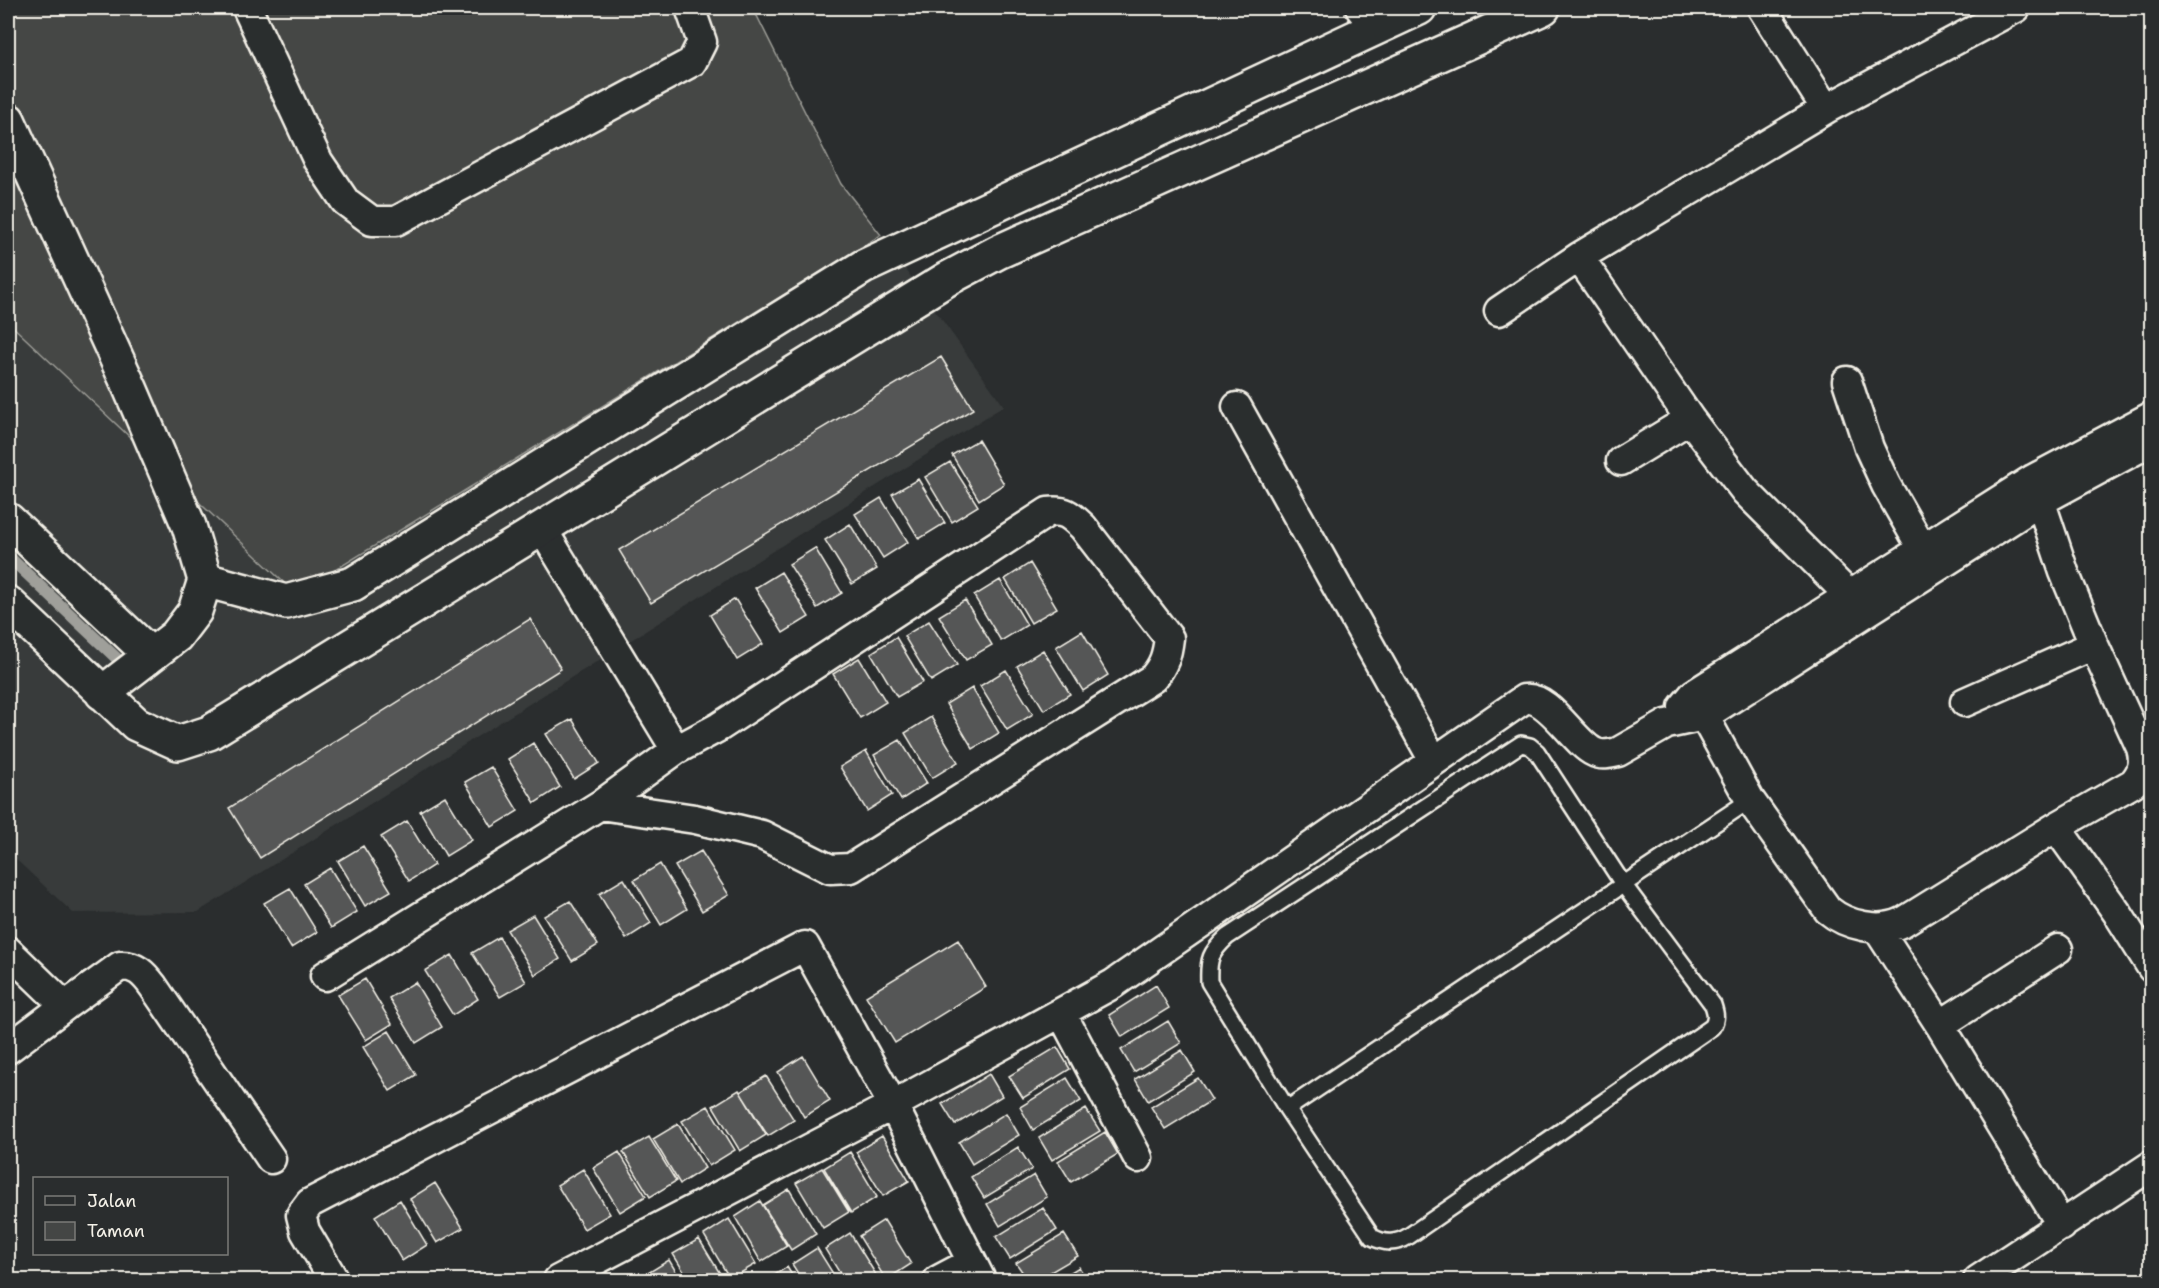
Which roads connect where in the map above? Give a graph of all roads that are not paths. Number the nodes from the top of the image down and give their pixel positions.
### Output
1 (247, 8) edge
2 (690, 8) edge
3 (1419, 8) edge
4 (1543, 8) edge
5 (1762, 8) edge
6 (2016, 8) edge
7 (1367, 18) edge
8 (1826, 109) junction
9 (8, 120) edge
10 (925, 238) junction
11 (1579, 257) junction
12 (947, 279) junction
13 (1498, 311) dead end
14 (1847, 381) dead end
15 (1237, 407) dead end
16 (1690, 419) junction
17 (2151, 424) edge
18 (1621, 461) dead end
19 (2037, 490) junction
20 (8, 520) edge
21 (541, 527) junction
22 (1922, 548) junction
23 (205, 580) junction
24 (1849, 596) junction
25 (8, 603) edge
26 (2094, 645) junction
27 (151, 655) junction
28 (102, 693) junction
29 (1965, 702) dead end
30 (1699, 705) junction
31 (676, 750) junction
32 (1434, 761) junction
33 (1750, 800) junction
34 (600, 805) junction
35 (2056, 828) junction
36 (1623, 885) junction
37 (1877, 928) junction
38 (2058, 949) dead end
39 (8, 951) edge
40 (2151, 968) edge
41 (325, 976) dead end
42 (65, 1006) junction
43 (1062, 1014) junction
44 (1940, 1025) junction
45 (8, 1049) edge
46 (893, 1105) junction
47 (1287, 1109) junction
48 (1138, 1158) dead end
49 (271, 1159) dead end
50 (2151, 1165) edge
51 (2062, 1226) junction
52 (976, 1272) edge
53 (334, 1281) edge
54 (558, 1281) edge
55 (938, 1281) edge
56 (1978, 1281) edge

1 - 2 street
3 - 7 street
4 - 12 street
5 - 8 street
6 - 8 street
7 - 10 street
8 - 11 street
9 - 23 street
10 - 12 street
10 - 23 street
11 - 13 street
11 - 16 street
12 - 21 street
14 - 22 street
15 - 32 street
16 - 18 street
16 - 24 street
17 - 19 street
19 - 22 street
19 - 26 street
19 - 30 street
20 - 27 street
21 - 28 street
21 - 31 street
22 - 24 street
23 - 27 street
24 - 30 street
25 - 28 street
26 - 29 street
26 - 35 street
27 - 28 street
30 - 32 street
30 - 33 street
31 - 34 street
31 - 34 street
32 - 43 street
33 - 36 lane
33 - 37 street
34 - 41 street
35 - 37 street
35 - 40 street
36 - 47 lane
36 - 47 lane
36 - 47 lane
37 - 44 street
38 - 44 street
39 - 42 street
42 - 45 street
42 - 49 street
43 - 46 street
43 - 48 street
44 - 51 street
46 - 52 street
46 - 53 street
46 - 54 street
50 - 51 street
51 - 56 street
52 - 55 street

